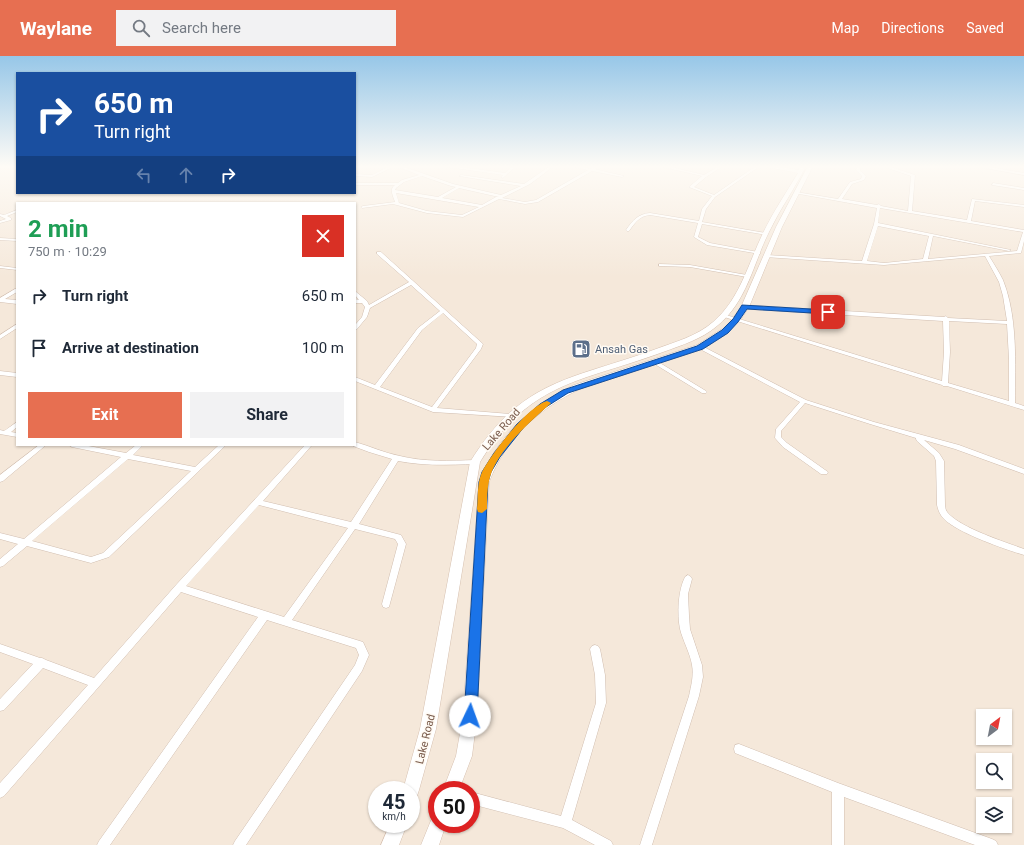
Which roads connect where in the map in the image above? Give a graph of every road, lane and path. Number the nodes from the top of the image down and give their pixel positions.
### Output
1 (462, 203) edge
2 (488, 203) edge
3 (709, 203) edge
4 (782, 203) edge
5 (791, 203) edge
6 (865, 203) edge
7 (911, 203) edge
8 (972, 203) edge
9 (997, 203) edge
10 (397, 204) joint
11 (879, 205) junction
12 (482, 206) junction
13 (1024, 206) edge
14 (363, 207) dead end
15 (16, 211) edge
16 (910, 211) junction
17 (2, 215) edge
18 (10, 218) junction
19 (16, 218) edge
20 (969, 221) junction
21 (0, 222) edge
22 (699, 223) junction
23 (876, 224) junction
24 (628, 230) dead end
25 (1024, 232) edge
26 (766, 234) junction
27 (931, 235) junction
28 (0, 239) edge
29 (16, 240) edge
30 (379, 253) dead end
31 (1022, 253) edge
32 (762, 255) junction
33 (986, 255) junction
34 (925, 261) junction
35 (864, 263) junction
36 (661, 265) dead end
37 (0, 267) edge
38 (16, 269) edge
39 (747, 276) junction
40 (411, 283) junction
41 (16, 291) edge
42 (356, 293) edge
43 (0, 300) edge
44 (356, 301) edge
45 (16, 302) edge
46 (367, 305) junction
47 (744, 307) junction
48 (443, 311) junction
49 (724, 316) junction
50 (946, 318) junction
51 (736, 320) junction
52 (1009, 323) junction
53 (16, 327) edge
54 (356, 327) edge
55 (10, 330) junction
56 (16, 331) edge
57 (0, 337) edge
58 (700, 347) junction
59 (655, 362) junction
60 (0, 373) edge
61 (16, 375) edge
62 (356, 379) edge
63 (945, 385) junction
64 (376, 387) junction
65 (704, 392) dead end
66 (804, 401) junction
67 (1012, 405) junction
68 (1024, 408) edge
69 (433, 410) junction
70 (510, 416) junction
71 (16, 425) edge
72 (2, 432) edge
73 (16, 435) edge
74 (918, 437) junction
75 (356, 444) edge
76 (42, 446) edge
77 (78, 446) edge
78 (139, 446) edge
79 (222, 446) edge
80 (308, 446) edge
81 (128, 455) junction
82 (396, 459) junction
83 (475, 462) junction
84 (197, 470) junction
85 (824, 472) dead end
86 (1024, 472) edge
87 (0, 479) edge
88 (257, 502) junction
89 (353, 525) junction
90 (0, 536) edge
91 (24, 543) junction
92 (1024, 552) edge
93 (0, 564) edge
94 (688, 579) dead end
95 (179, 588) junction
96 (386, 604) dead end
97 (265, 614) junction
98 (286, 621) junction
99 (0, 648) edge
100 (595, 649) dead end
101 (42, 662) junction
102 (96, 683) junction
103 (0, 706) edge
104 (739, 749) dead end
105 (414, 781) edge
106 (454, 781) edge
107 (838, 789) junction
108 (0, 792) edge
109 (480, 800) edge
110 (565, 823) junction
111 (395, 833) edge
112 (435, 833) edge
113 (603, 844) edge
114 (103, 845) edge
115 (239, 845) edge
116 (390, 845) edge
117 (430, 845) edge
118 (646, 845) edge
119 (838, 845) edge
120 (992, 845) edge

1 - 12 street
2 - 12 street
3 - 22 street
4 - 26 main road, Lake Road
5 - 32 main road, Lake Road
6 - 11 street
7 - 16 street
8 - 20 street
9 - 13 street
10 - 12 street
10 - 14 street
11 - 16 street
11 - 23 street
15 - 17 street
16 - 20 street
17 - 18 street
18 - 19 street
18 - 21 street
20 - 25 street
22 - 24 street
22 - 26 street
22 - 32 street
23 - 27 street
23 - 35 street
25 - 31 street
26 - 32 main road, Lake Road
27 - 31 street
27 - 34 street
28 - 29 street
30 - 40 street
31 - 33 street
32 - 35 street
32 - 39 main road, Lake Road
32 - 47 main road, Lake Road
33 - 34 street
33 - 52 street
34 - 35 street
36 - 39 street
37 - 38 street
39 - 49 main road, Lake Road
40 - 46 street
40 - 48 street
41 - 43 street
42 - 46 street
43 - 45 street
44 - 46 street
46 - 54 street
47 - 50 street
47 - 51 main road, Lake Road
48 - 64 street
48 - 69 street
49 - 51 street
49 - 70 main road, Lake Road
50 - 52 street
50 - 63 street
51 - 58 main road, Lake Road
51 - 63 street
52 - 67 street
53 - 55 street
55 - 56 street
55 - 57 street
58 - 59 main road, Lake Road
58 - 66 street
59 - 65 street
59 - 106 main road, Lake Road
60 - 61 street
62 - 64 street
63 - 67 street
64 - 69 street
66 - 74 street
66 - 85 street
67 - 68 street
69 - 70 street
70 - 83 main road, Lake Road
71 - 72 street
72 - 73 street
74 - 86 street
74 - 92 street
75 - 82 street
76 - 87 street
77 - 81 street
78 - 81 street
79 - 84 street
80 - 88 street
81 - 84 street
81 - 91 street
82 - 83 street
82 - 89 street
83 - 105 main road, Lake Road
84 - 91 street
88 - 89 street
88 - 95 street
89 - 96 street
89 - 98 street
90 - 91 street
91 - 93 street
94 - 118 street
95 - 97 street
95 - 102 street
97 - 98 street
97 - 114 street
98 - 115 street
99 - 101 street
100 - 110 street
101 - 102 street
101 - 103 street
102 - 108 street
104 - 107 street
107 - 119 street
107 - 120 street
109 - 110 street
110 - 113 street
111 - 116 main road
112 - 117 main road

